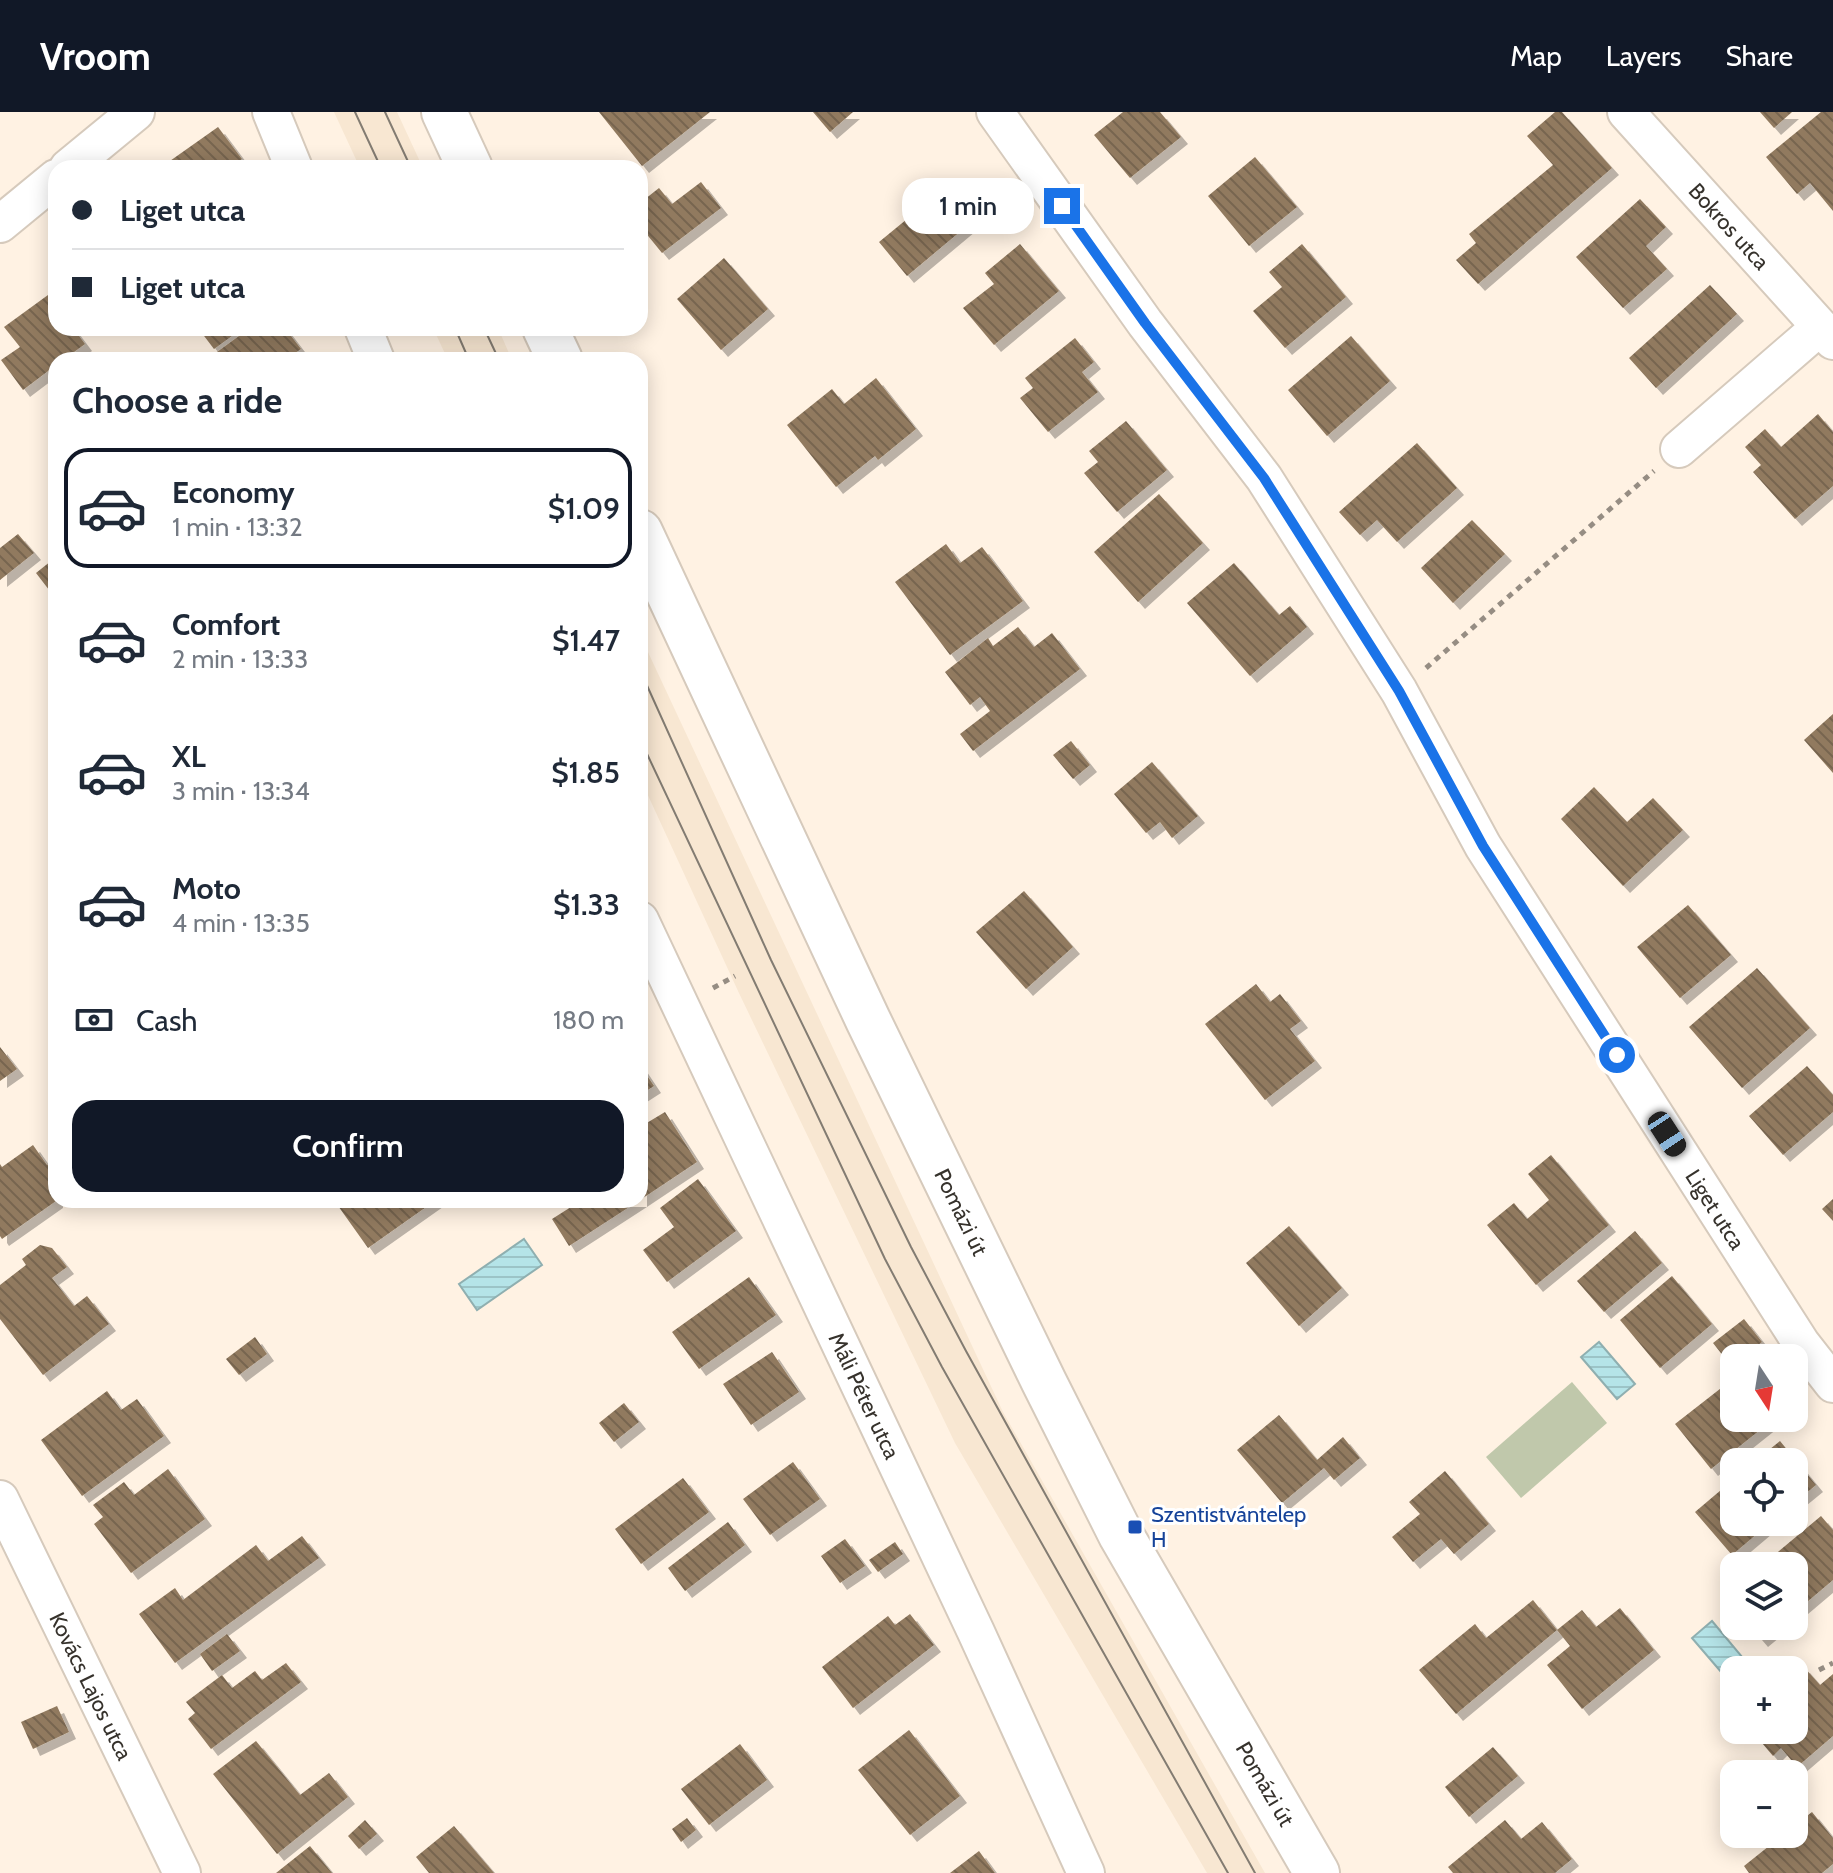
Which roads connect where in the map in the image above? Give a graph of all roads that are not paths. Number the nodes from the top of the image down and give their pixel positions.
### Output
1 (136, 112) edge
2 (271, 112) edge
3 (444, 112) edge
4 (995, 112) edge
5 (1626, 112) edge
6 (78, 160) edge
7 (291, 160) edge
8 (466, 160) edge
9 (48, 185) edge
10 (0, 224) edge
11 (1827, 334) edge
12 (1679, 449) road end
13 (648, 549) edge
14 (648, 937) edge
15 (1833, 1384) edge
16 (0, 1499) edge
17 (182, 1873) edge
18 (1086, 1873) edge
19 (1317, 1873) edge

1 - 6 street
2 - 7 street
3 - 8 main road
4 - 15 street, Liget utca
5 - 11 street, Bokros utca
9 - 10 street
11 - 12 street
13 - 19 main road, Pomázi út
14 - 18 street, Máli Péter utca
16 - 17 street, Kovács Lajos utca

